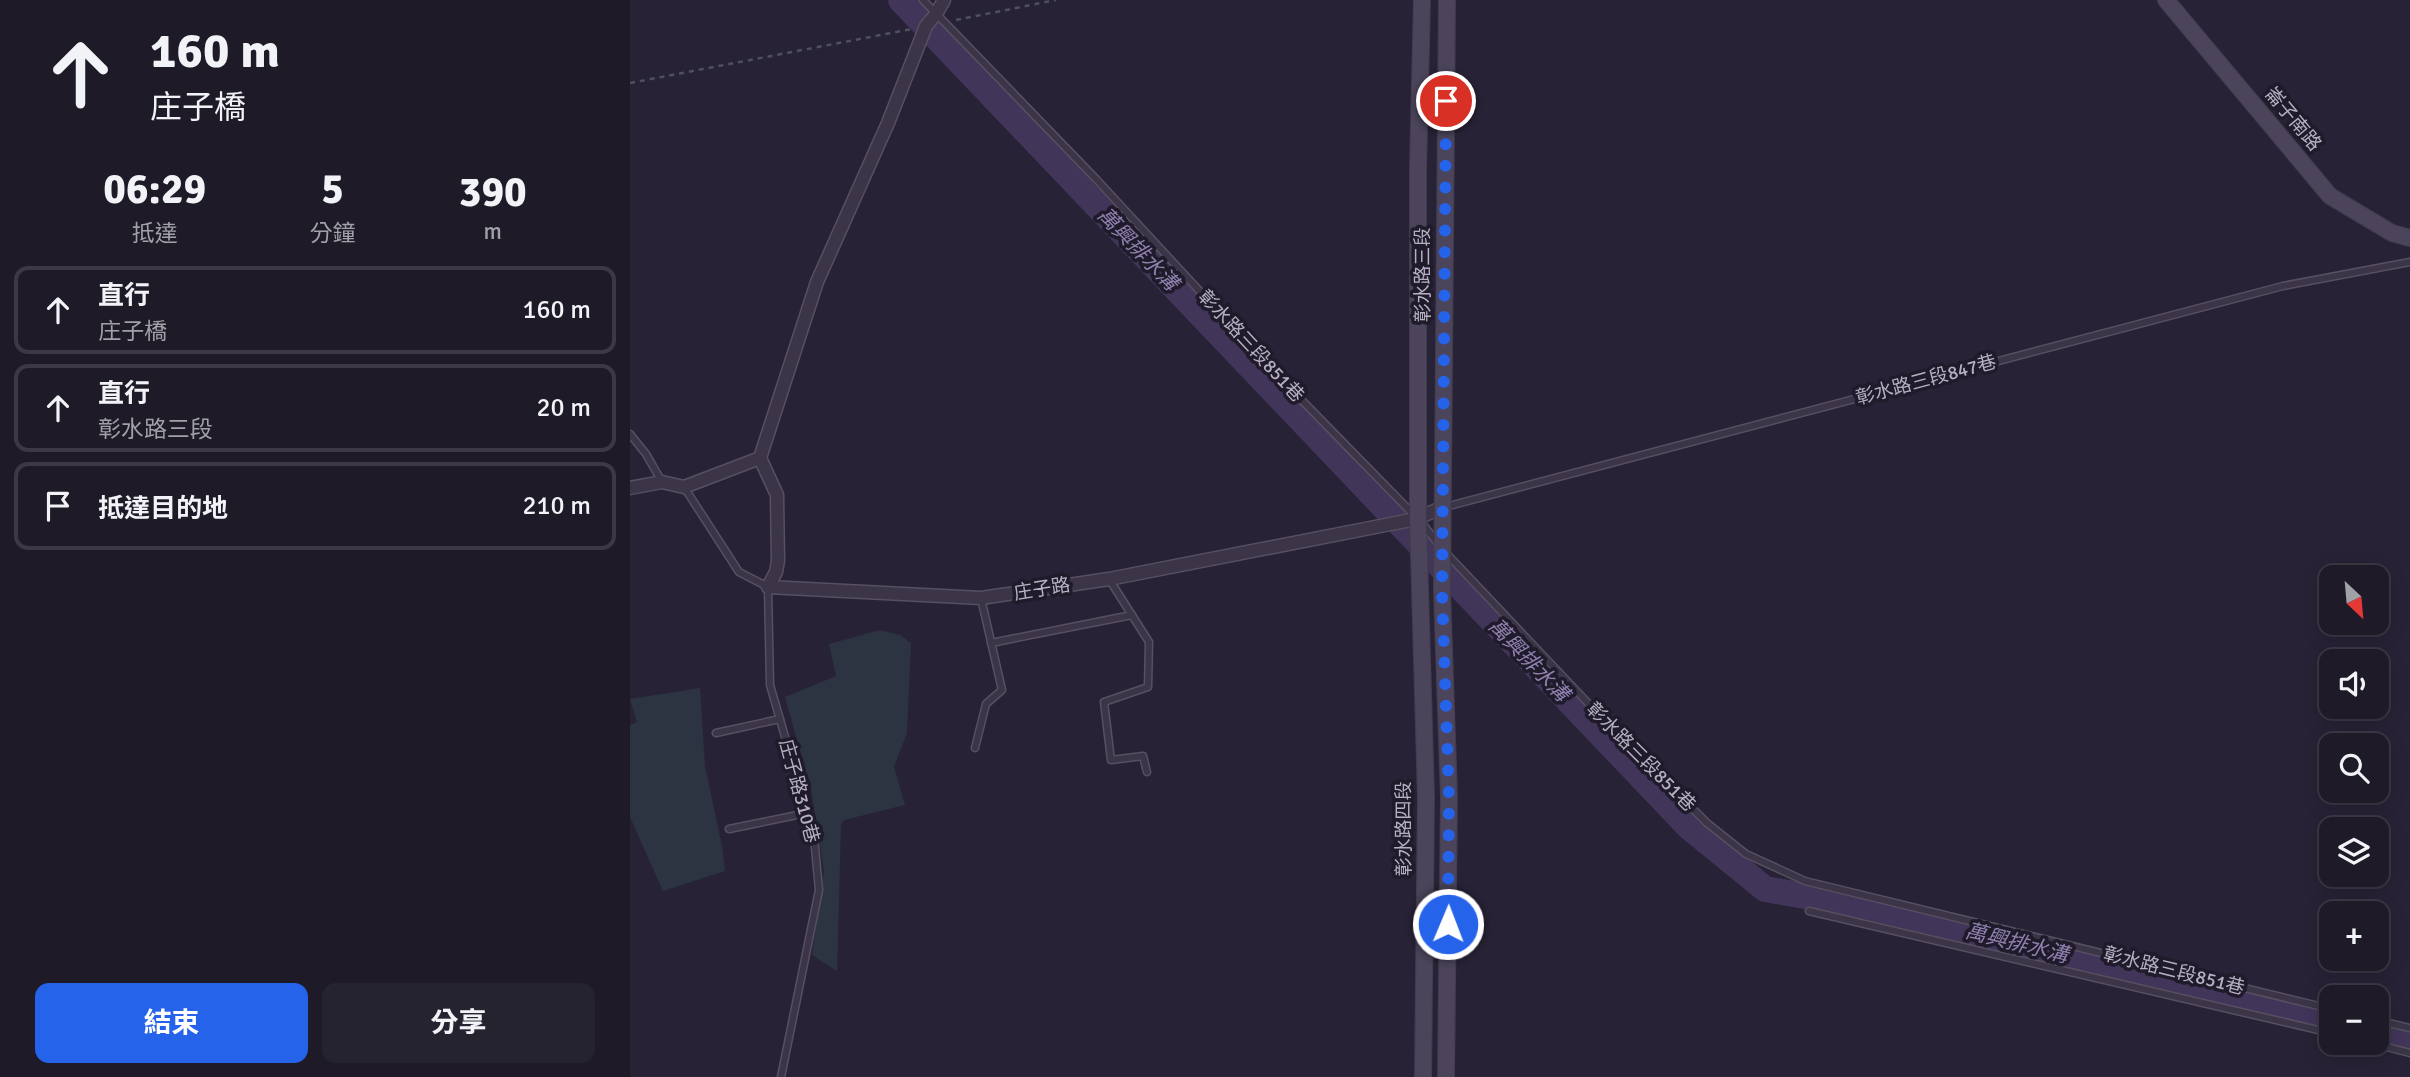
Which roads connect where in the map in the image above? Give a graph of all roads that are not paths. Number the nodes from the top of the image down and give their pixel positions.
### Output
1 (923, 0) edge
2 (944, 0) edge
3 (1422, 0) edge
4 (1447, 0) edge
5 (2166, 0) edge
6 (941, 18) junction
7 (2410, 238) edge
8 (2410, 262) edge
9 (630, 434) edge
10 (760, 458) junction
11 (662, 482) junction
12 (684, 487) junction
13 (630, 488) edge
14 (1443, 508) junction
15 (1417, 519) junction
16 (1444, 550) junction
17 (1108, 579) junction
18 (1421, 582) joint
19 (768, 587) junction
20 (981, 598) junction
21 (1132, 615) junction
22 (991, 643) junction
23 (780, 719) junction
24 (716, 733) dead end
25 (975, 748) dead end
26 (1147, 772) dead end
27 (807, 813) junction
28 (729, 829) dead end
29 (1809, 911) dead end
30 (2319, 1006) edge
31 (2389, 1023) edge
32 (2410, 1028) edge
33 (2319, 1030) edge
34 (2389, 1048) edge
35 (2410, 1053) edge
36 (781, 1077) edge
37 (1423, 1077) edge
38 (1446, 1077) edge

1 - 6 lane, 彰水路三段851巷
2 - 6 street
3 - 15 street, 彰水路三段
4 - 14 street, 彰水路三段
5 - 7 street, 崙子南路
6 - 10 street
6 - 15 lane, 彰水路三段851巷
8 - 14 lane, 彰水路三段847巷
9 - 11 lane
10 - 12 street
10 - 19 street
11 - 12 street
11 - 13 street
12 - 19 lane
14 - 15 street, 庄子路
14 - 16 street, 彰水路三段
15 - 16 lane, 彰水路三段851巷
15 - 17 street, 庄子路
15 - 18 street, 彰水路三段
16 - 30 lane, 彰水路三段851巷
16 - 38 street, 彰水路三段
17 - 20 street, 庄子路
17 - 21 lane
18 - 37 street, 彰水路四段
19 - 20 street, 庄子路
19 - 23 lane, 庄子路310巷
20 - 22 lane
21 - 22 lane
21 - 26 lane
22 - 25 lane
23 - 24 lane
23 - 27 lane, 庄子路310巷
27 - 28 lane
27 - 36 lane, 庄子路310巷
29 - 33 lane
31 - 32 lane
34 - 35 lane

